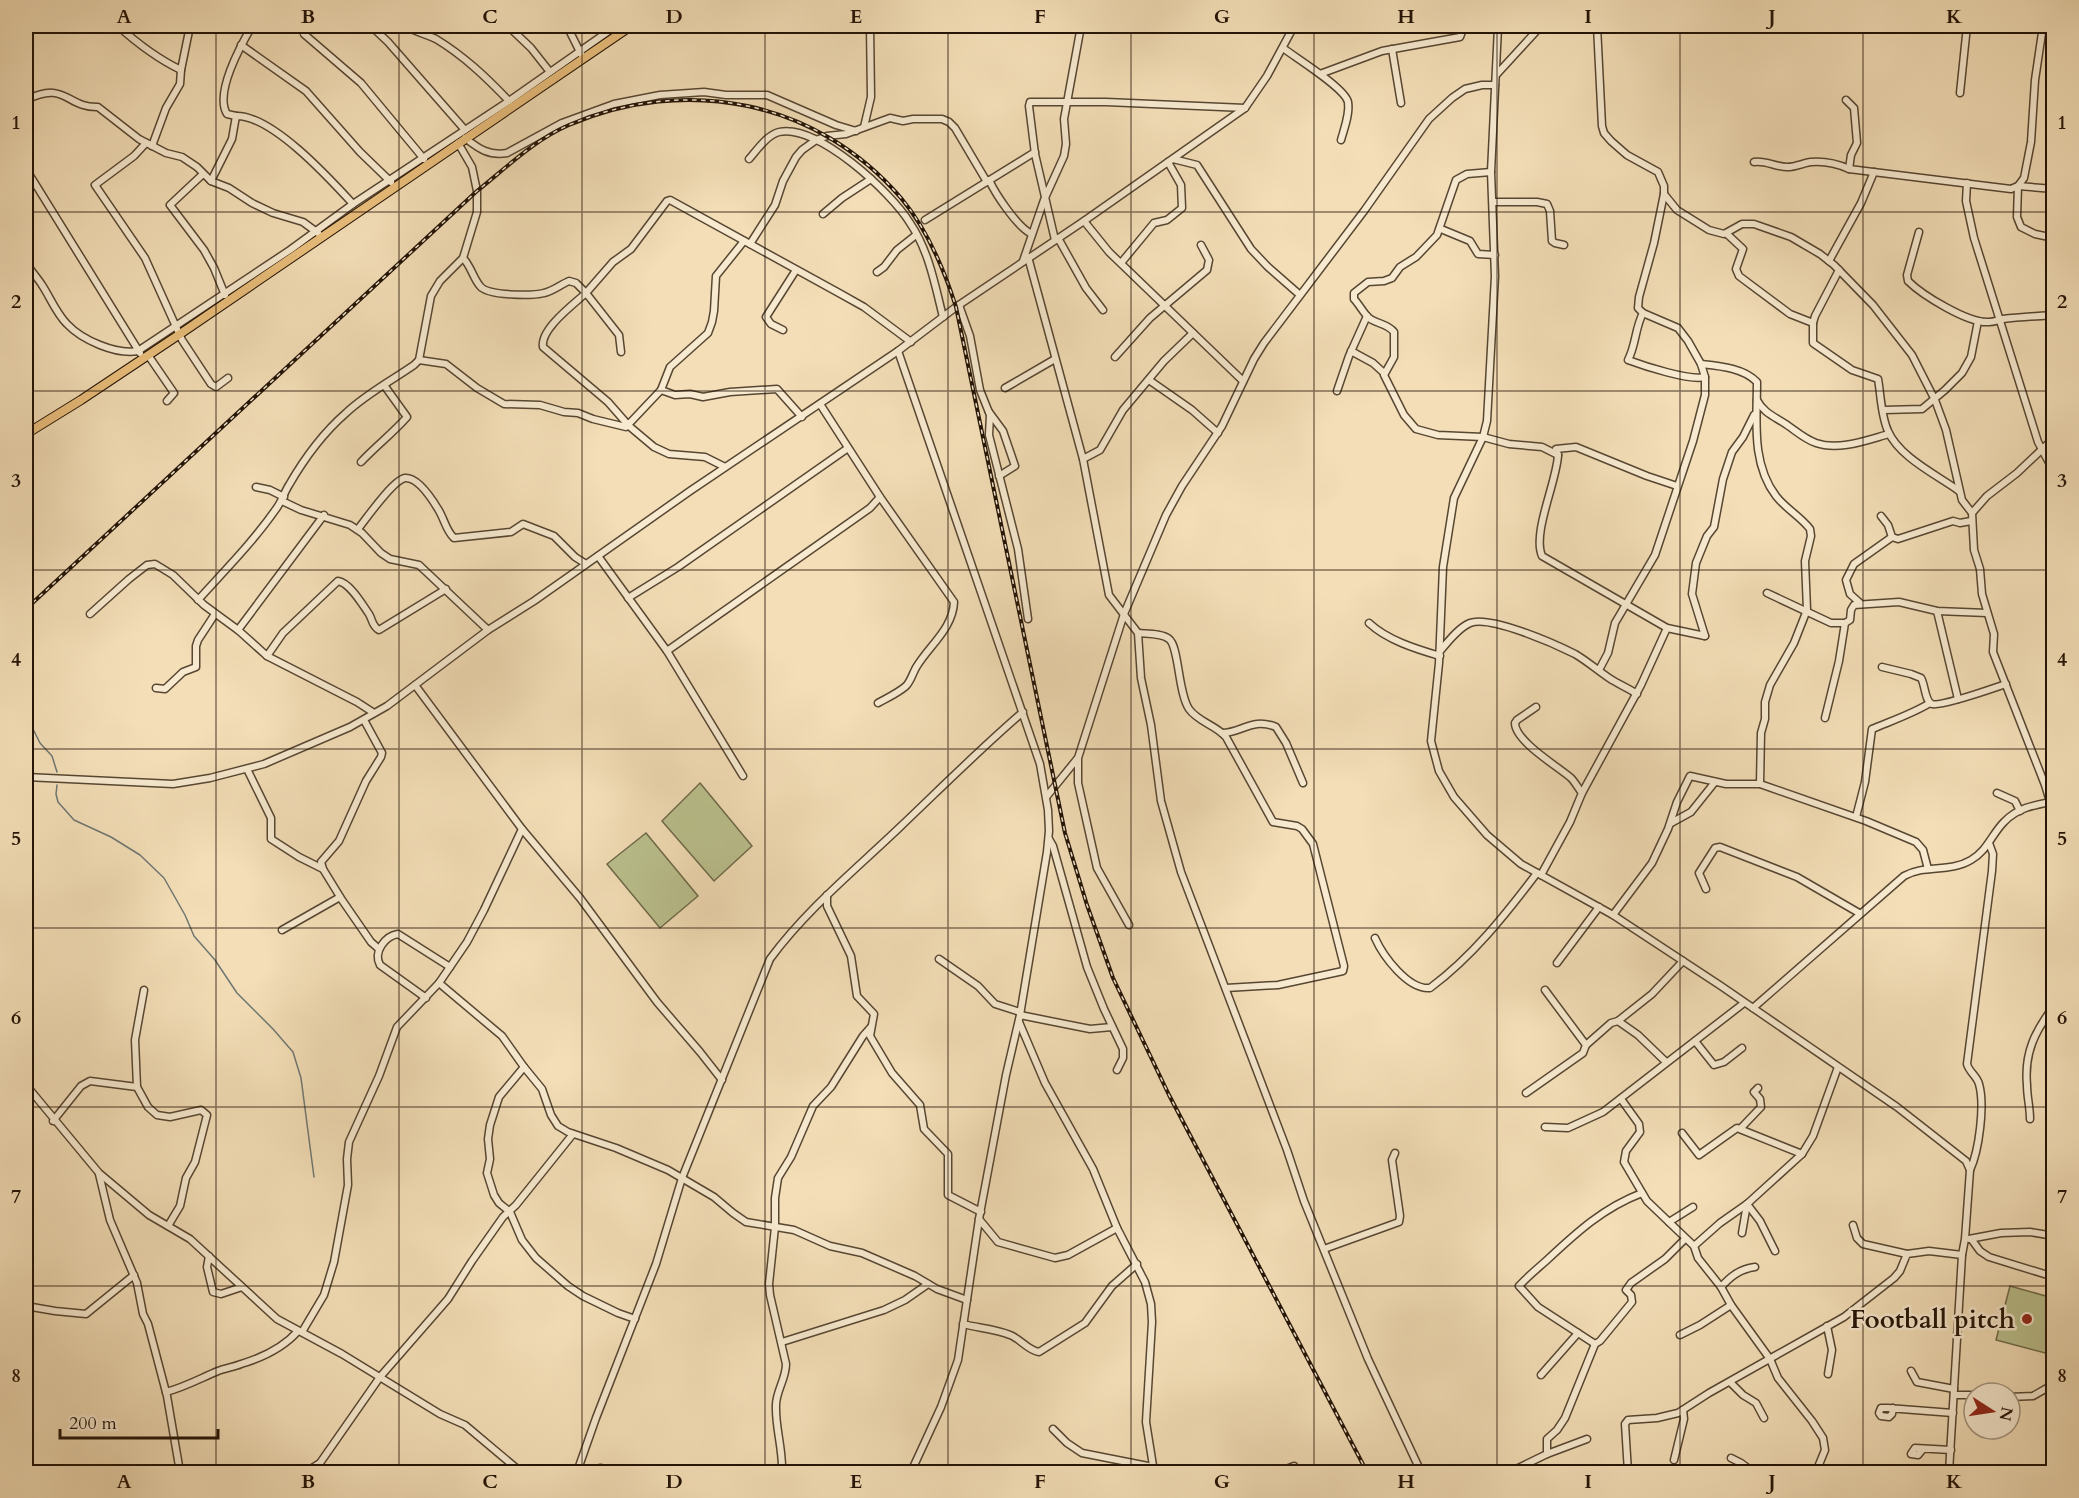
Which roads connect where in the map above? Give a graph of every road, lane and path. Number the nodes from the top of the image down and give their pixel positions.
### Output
1 (118, 26) edge
2 (190, 26) edge
3 (252, 26) edge
4 (371, 26) edge
5 (406, 26) edge
6 (508, 26) edge
7 (567, 26) edge
8 (616, 26) edge
9 (631, 26) edge
10 (870, 26) edge
11 (1081, 26) edge
12 (1294, 26) edge
13 (1430, 26) edge
14 (1444, 26) edge
15 (1464, 26) edge
16 (1542, 26) edge
17 (1597, 26) edge
18 (1967, 26) edge
19 (2043, 26) edge
20 (1498, 27) junction
21 (304, 34) dead end
22 (242, 45) junction
23 (1283, 48) junction
24 (1392, 49) junction
25 (581, 54) junction
26 (181, 70) junction
27 (550, 72) junction
28 (1320, 74) junction
29 (1497, 74) junction
30 (1495, 85) junction
31 (1960, 93) dead end
32 (26, 100) edge
33 (1846, 100) dead end
34 (508, 101) junction
35 (1067, 102) junction
36 (1401, 103) dead end
37 (1245, 108) junction
38 (236, 116) junction
39 (864, 127) junction
40 (856, 130) junction
41 (465, 134) junction
42 (816, 140) junction
43 (1341, 140) dead end
44 (458, 143) junction
45 (149, 144) junction
46 (1035, 152) junction
47 (424, 159) junction
48 (749, 159) dead end
49 (1170, 160) junction
50 (1754, 162) dead end
51 (26, 169) edge
52 (1849, 169) junction
53 (1491, 172) junction
54 (1874, 172) junction
55 (203, 174) junction
56 (871, 179) junction
57 (211, 181) junction
58 (988, 181) junction
59 (1967, 183) junction
60 (392, 184) junction
61 (2018, 186) junction
62 (2054, 189) edge
63 (1664, 194) junction
64 (1046, 195) junction
65 (1493, 202) junction
66 (353, 204) junction
67 (824, 214) dead end
68 (925, 220) dead end
69 (1084, 221) junction
70 (1441, 229) junction
71 (316, 232) junction
72 (1919, 232) dead end
73 (1032, 234) junction
74 (1727, 234) junction
75 (916, 235) junction
76 (323, 237) junction
77 (2054, 238) edge
78 (1057, 239) junction
79 (747, 243) junction
80 (1201, 245) dead end
81 (1564, 245) dead end
82 (1495, 255) junction
83 (463, 258) junction
84 (1026, 259) junction
85 (1829, 261) junction
86 (26, 262) edge
87 (1121, 263) junction
88 (796, 270) junction
89 (1839, 270) junction
90 (877, 272) dead end
91 (586, 293) junction
92 (1300, 295) junction
93 (226, 297) junction
94 (1165, 304) junction
95 (959, 305) junction
96 (1103, 310) dead end
97 (1642, 313) junction
98 (2054, 315) edge
99 (1367, 316) junction
100 (943, 317) junction
101 (1999, 319) junction
102 (1978, 321) junction
103 (1813, 323) junction
104 (175, 325) junction
105 (783, 330) dead end
106 (1193, 333) junction
107 (180, 334) junction
108 (911, 342) junction
109 (138, 351) junction
110 (898, 351) junction
111 (1351, 351) junction
112 (621, 352) dead end
113 (146, 357) junction
114 (1115, 357) dead end
115 (1055, 359) junction
116 (419, 360) junction
117 (1701, 364) junction
118 (1384, 373) junction
119 (1705, 377) junction
120 (228, 378) dead end
121 (1149, 380) junction
122 (1244, 381) junction
123 (384, 385) junction
124 (1005, 388) dead end
125 (661, 390) junction
126 (1337, 391) dead end
127 (1757, 400) junction
128 (1935, 400) junction
129 (167, 401) dead end
130 (820, 404) junction
131 (1884, 410) junction
132 (989, 411) junction
133 (1756, 412) junction
134 (802, 417) junction
135 (629, 426) junction
136 (1218, 433) junction
137 (26, 434) edge
138 (1889, 434) junction
139 (1482, 437) junction
140 (2054, 438) edge
141 (848, 448) junction
142 (2041, 451) junction
143 (1557, 452) junction
144 (1083, 459) junction
145 (361, 462) dead end
146 (725, 467) junction
147 (2054, 472) edge
148 (999, 476) junction
149 (1677, 486) junction
150 (255, 487) dead end
151 (1960, 492) junction
152 (880, 497) junction
153 (283, 499) junction
154 (324, 515) junction
155 (1881, 516) dead end
156 (1972, 517) junction
157 (358, 530) junction
158 (1892, 537) junction
159 (598, 556) junction
160 (586, 564) junction
161 (446, 589) junction
162 (1767, 593) dead end
163 (628, 598) junction
164 (198, 600) junction
165 (1860, 603) junction
166 (1626, 604) junction
167 (1807, 610) junction
168 (1937, 611) junction
169 (1987, 613) junction
170 (90, 614) dead end
171 (215, 614) junction
172 (1124, 614) junction
173 (1028, 619) dead end
174 (1368, 623) dead end
175 (1845, 623) junction
176 (1667, 628) junction
177 (238, 630) junction
178 (488, 630) junction
179 (1138, 633) junction
180 (667, 651) junction
181 (1440, 654) junction
182 (267, 656) junction
183 (1882, 667) dead end
184 (1599, 670) junction
185 (415, 684) junction
186 (2006, 684) junction
187 (156, 688) dead end
188 (1637, 694) junction
189 (1958, 699) junction
190 (878, 703) dead end
191 (1930, 704) junction
192 (1536, 707) dead end
193 (1023, 712) junction
194 (374, 713) junction
195 (1825, 718) dead end
196 (364, 720) junction
197 (1222, 733) junction
198 (1078, 758) junction
199 (247, 769) junction
200 (743, 776) dead end
201 (26, 777) edge
202 (1715, 782) junction
203 (1303, 783) dead end
204 (1760, 784) junction
205 (1582, 793) junction
206 (1997, 793) dead end
207 (1047, 796) junction
208 (2052, 802) edge
209 (2019, 811) junction
210 (2054, 815) edge
211 (1856, 817) junction
212 (1671, 823) junction
213 (522, 829) junction
214 (1048, 838) junction
215 (1989, 843) junction
216 (323, 869) junction
217 (1928, 869) junction
218 (1539, 874) junction
219 (1706, 889) dead end
220 (827, 895) junction
221 (340, 897) junction
222 (1599, 907) junction
223 (1859, 913) junction
224 (1613, 915) junction
225 (1129, 925) dead end
226 (282, 930) dead end
227 (1375, 938) dead end
228 (379, 949) junction
229 (939, 959) dead end
230 (1683, 961) junction
231 (1557, 963) dead end
232 (450, 967) junction
233 (439, 983) junction
234 (1226, 988) junction
235 (144, 990) dead end
236 (1545, 990) dead end
237 (426, 998) junction
238 (1744, 1003) junction
239 (2054, 1006) edge
240 (1753, 1008) junction
241 (1019, 1016) junction
242 (1618, 1021) junction
243 (871, 1027) junction
244 (1112, 1027) junction
245 (1695, 1041) junction
246 (1586, 1045) junction
247 (1742, 1048) dead end
248 (1666, 1062) junction
249 (524, 1067) junction
250 (1838, 1067) junction
251 (1118, 1071) dead end
252 (722, 1080) junction
253 (26, 1085) edge
254 (137, 1088) junction
255 (1758, 1088) dead end
256 (1526, 1093) dead end
257 (1621, 1099) junction
258 (2031, 1119) dead end
259 (53, 1121) junction
260 (1545, 1127) dead end
261 (1741, 1128) junction
262 (1682, 1133) dead end
263 (573, 1134) junction
264 (1395, 1152) dead end
265 (1802, 1154) junction
266 (1970, 1170) junction
267 (99, 1173) junction
268 (682, 1178) junction
269 (1642, 1193) junction
270 (1747, 1204) junction
271 (1693, 1207) dead end
272 (510, 1212) junction
273 (980, 1216) junction
274 (1669, 1222) junction
275 (1853, 1225) dead end
276 (168, 1226) junction
277 (775, 1227) junction
278 (1117, 1228) junction
279 (1742, 1233) dead end
280 (2054, 1236) edge
281 (1685, 1239) junction
282 (1969, 1239) junction
283 (1694, 1246) junction
284 (1324, 1249) junction
285 (1775, 1251) dead end
286 (1907, 1254) junction
287 (1962, 1255) junction
288 (208, 1256) junction
289 (1137, 1264) junction
290 (1755, 1267) dead end
291 (134, 1275) junction
292 (2054, 1277) edge
293 (928, 1284) junction
294 (242, 1287) junction
295 (1721, 1287) junction
296 (967, 1300) junction
297 (1731, 1305) junction
298 (26, 1306) edge
299 (635, 1319) junction
300 (963, 1324) junction
301 (1827, 1326) junction
302 (300, 1331) junction
303 (1578, 1333) junction
304 (1680, 1335) dead end
305 (782, 1342) junction
306 (1595, 1344) junction
307 (1770, 1359) junction
308 (1911, 1371) dead end
309 (1828, 1374) dead end
310 (1541, 1375) dead end
311 (380, 1377) junction
312 (1730, 1382) junction
313 (2054, 1384) edge
314 (166, 1392) junction
315 (1954, 1392) junction
316 (1962, 1393) edge
317 (2022, 1396) edge
318 (1893, 1408) dead end
319 (1683, 1410) junction
320 (1953, 1413) junction
321 (1764, 1418) dead end
322 (1053, 1430) dead end
323 (1587, 1439) dead end
324 (1923, 1449) dead end
325 (1951, 1450) junction
326 (1547, 1454) junction
327 (1731, 1458) dead end
328 (1674, 1460) dead end
329 (1294, 1466) dead end
330 (1153, 1470) edge
331 (578, 1472) edge
332 (180, 1473) edge
333 (306, 1473) edge
334 (521, 1473) edge
335 (615, 1473) edge
336 (782, 1473) edge
337 (911, 1473) edge
338 (1279, 1473) edge
339 (1421, 1473) edge
340 (1510, 1473) edge
341 (1628, 1473) edge
342 (1753, 1473) edge
343 (1816, 1473) edge
344 (1949, 1473) edge

1 - 26 street
2 - 26 street
3 - 22 street
4 - 41 street
5 - 34 street
6 - 27 street
7 - 25 street
8 - 25 street
9 - 25 main road
10 - 39 street
11 - 35 street
12 - 23 street
13 - 14 main road
14 - 15 main road
15 - 20 main road
15 - 24 street
16 - 20 main road
16 - 29 street
17 - 63 street
18 - 31 street
19 - 61 street
20 - 29 street
21 - 47 street
22 - 38 street
22 - 60 street
23 - 28 street
23 - 37 street
24 - 28 street
24 - 36 street
25 - 27 street
25 - 41 main road
26 - 45 street
27 - 34 street
28 - 43 street
29 - 30 street
30 - 53 street
30 - 92 street
32 - 45 street
33 - 52 street
34 - 41 street
35 - 37 street
35 - 46 street
35 - 64 street
37 - 49 street
38 - 57 street
38 - 66 street
39 - 40 street
39 - 58 street
40 - 41 street
40 - 42 street
41 - 44 main road
41 - 47 street
42 - 48 street
42 - 56 street
42 - 79 street
44 - 60 main road
44 - 83 street
45 - 55 street
45 - 104 street
46 - 58 street
46 - 64 street
47 - 60 street
49 - 69 street
49 - 87 street
49 - 92 street
50 - 52 street
51 - 109 street
52 - 54 street
53 - 65 street
53 - 70 street
54 - 59 street
54 - 85 street
55 - 57 street
55 - 93 street
56 - 67 street
56 - 75 street
57 - 71 street
58 - 68 street
58 - 73 street
59 - 61 street
59 - 101 street
60 - 66 street
60 - 76 main road
61 - 62 street
61 - 77 street
63 - 74 street
63 - 97 street
64 - 73 street
64 - 78 street
65 - 81 street
65 - 82 street
66 - 71 street
69 - 78 street
69 - 87 street
70 - 82 street
70 - 99 street
71 - 76 street
71 - 93 street
72 - 102 street
73 - 84 street
74 - 85 street
74 - 103 street
75 - 90 street
75 - 100 street
76 - 93 main road
78 - 84 street
78 - 96 street
79 - 88 street
79 - 91 street
79 - 125 street
80 - 94 street
82 - 139 street
83 - 91 street
83 - 116 street
84 - 95 street
84 - 115 street
85 - 89 street
86 - 109 street
87 - 94 street
88 - 105 street
88 - 108 street
89 - 103 street
89 - 128 street
91 - 112 street
91 - 135 street
92 - 122 street
93 - 104 street
93 - 107 main road
94 - 106 street
94 - 114 street
95 - 100 street
95 - 132 street
97 - 117 street
97 - 119 street
98 - 101 street
99 - 111 street
99 - 118 street
100 - 108 street
101 - 102 street
101 - 142 street
102 - 128 street
103 - 131 street
104 - 107 street
104 - 109 street
106 - 121 street
106 - 122 street
107 - 113 main road
107 - 120 street
108 - 110 street
109 - 113 street
110 - 130 street
110 - 193 street
111 - 118 street
111 - 126 street
113 - 129 street
113 - 137 main road
115 - 124 street
115 - 144 street
116 - 123 street
116 - 135 street
117 - 119 street
117 - 127 street
118 - 139 street
119 - 149 street
121 - 136 street
121 - 144 street
122 - 136 street
123 - 145 street
123 - 153 street
125 - 134 street
125 - 135 street
127 - 133 street
127 - 138 street
128 - 131 street
128 - 151 street
130 - 134 street
130 - 141 street
131 - 138 street
132 - 148 street
132 - 148 street
133 - 167 street
133 - 176 street
134 - 146 street
135 - 146 street
136 - 172 street
138 - 151 street
139 - 143 street
139 - 181 street
140 - 142 street
141 - 152 street
141 - 163 street
142 - 147 street
142 - 156 street
143 - 149 street
143 - 166 street
144 - 172 street
146 - 159 street
148 - 173 street
149 - 166 street
150 - 153 street
151 - 156 street
152 - 180 street
152 - 190 street
153 - 154 street
153 - 164 street
154 - 157 street
154 - 177 street
155 - 158 street
156 - 158 street
156 - 169 street
157 - 160 street
157 - 161 street
158 - 165 street
159 - 160 street
159 - 163 street
160 - 178 street
161 - 178 street
161 - 182 street
162 - 167 street
163 - 180 street
164 - 170 street
164 - 171 street
165 - 168 street
165 - 175 street
166 - 176 street
166 - 184 street
167 - 175 street
167 - 204 street
168 - 169 street
168 - 189 street
169 - 186 street
171 - 177 street
171 - 187 street
172 - 179 street
172 - 198 street
174 - 181 street
175 - 195 street
176 - 188 street
177 - 182 street
178 - 185 street
179 - 197 street
179 - 234 street
180 - 200 street
181 - 184 street
181 - 218 street
182 - 194 street
183 - 191 street
184 - 188 street
185 - 194 street
185 - 213 street
186 - 189 street
186 - 208 street
188 - 205 street
189 - 191 street
191 - 211 street
192 - 205 street
193 - 207 street
193 - 220 street
194 - 196 street
196 - 199 street
196 - 216 street
197 - 203 street
197 - 234 street
198 - 207 street
198 - 225 street
199 - 201 street
199 - 216 street
202 - 204 street
202 - 212 street
202 - 212 street
204 - 211 street
205 - 218 street
206 - 209 street
207 - 214 street
208 - 209 street
208 - 210 street
209 - 215 street
211 - 217 street
212 - 224 street
213 - 232 street
213 - 252 street
214 - 241 street
214 - 244 street
215 - 217 street
215 - 266 street
216 - 221 street
217 - 223 street
218 - 222 street
218 - 227 street
219 - 223 street
220 - 243 street
220 - 252 street
221 - 226 street
221 - 228 street
222 - 224 street
222 - 231 street
223 - 240 street
224 - 230 street
228 - 232 street
228 - 237 street
229 - 241 street
230 - 238 street
230 - 242 street
232 - 233 street
233 - 237 street
233 - 249 street
234 - 284 street
235 - 254 street
236 - 246 street
237 - 302 street
238 - 240 street
238 - 245 street
239 - 258 street
240 - 250 street
241 - 244 street
241 - 273 street
241 - 278 street
242 - 246 street
242 - 248 street
243 - 273 street
243 - 277 street
244 - 251 street
245 - 247 street
245 - 248 street
246 - 256 street
248 - 257 street
249 - 263 street
249 - 272 street
250 - 265 street
250 - 266 street
252 - 268 street
253 - 259 street
254 - 259 street
254 - 276 street
255 - 261 street
257 - 260 street
257 - 269 street
259 - 267 street
261 - 262 street
261 - 265 street
263 - 268 street
263 - 272 street
264 - 284 street
265 - 270 street
266 - 282 street
267 - 276 street
267 - 291 street
268 - 277 street
268 - 299 street
269 - 274 street
269 - 303 street
270 - 279 street
270 - 283 street
270 - 285 street
271 - 274 street
272 - 299 street
272 - 311 street
273 - 278 street
273 - 296 street
274 - 281 street
275 - 286 street
276 - 288 street
277 - 293 street
277 - 305 street
278 - 289 street
280 - 282 street
281 - 283 street
281 - 306 street
282 - 287 street
282 - 292 street
283 - 295 street
284 - 339 street
286 - 287 street
286 - 301 street
287 - 315 street
288 - 294 street
288 - 294 street
289 - 300 street
289 - 330 street
290 - 295 street
291 - 298 street
291 - 314 street
293 - 296 street
293 - 305 street
294 - 302 street
295 - 297 street
296 - 300 street
297 - 304 street
297 - 307 street
299 - 331 street
300 - 337 street
301 - 307 street
301 - 309 street
302 - 311 street
302 - 314 street
303 - 306 street
303 - 310 street
305 - 336 street
306 - 326 street
307 - 312 street
307 - 343 street
308 - 315 street
311 - 333 street
311 - 334 street
312 - 319 street
312 - 321 street
313 - 317 street
314 - 332 street
315 - 316 street
315 - 320 street
318 - 320 street
319 - 328 street
319 - 341 street
320 - 325 street
322 - 330 street
323 - 326 street
324 - 325 street
325 - 344 street
326 - 340 street
327 - 342 street
329 - 338 street
331 - 335 street

